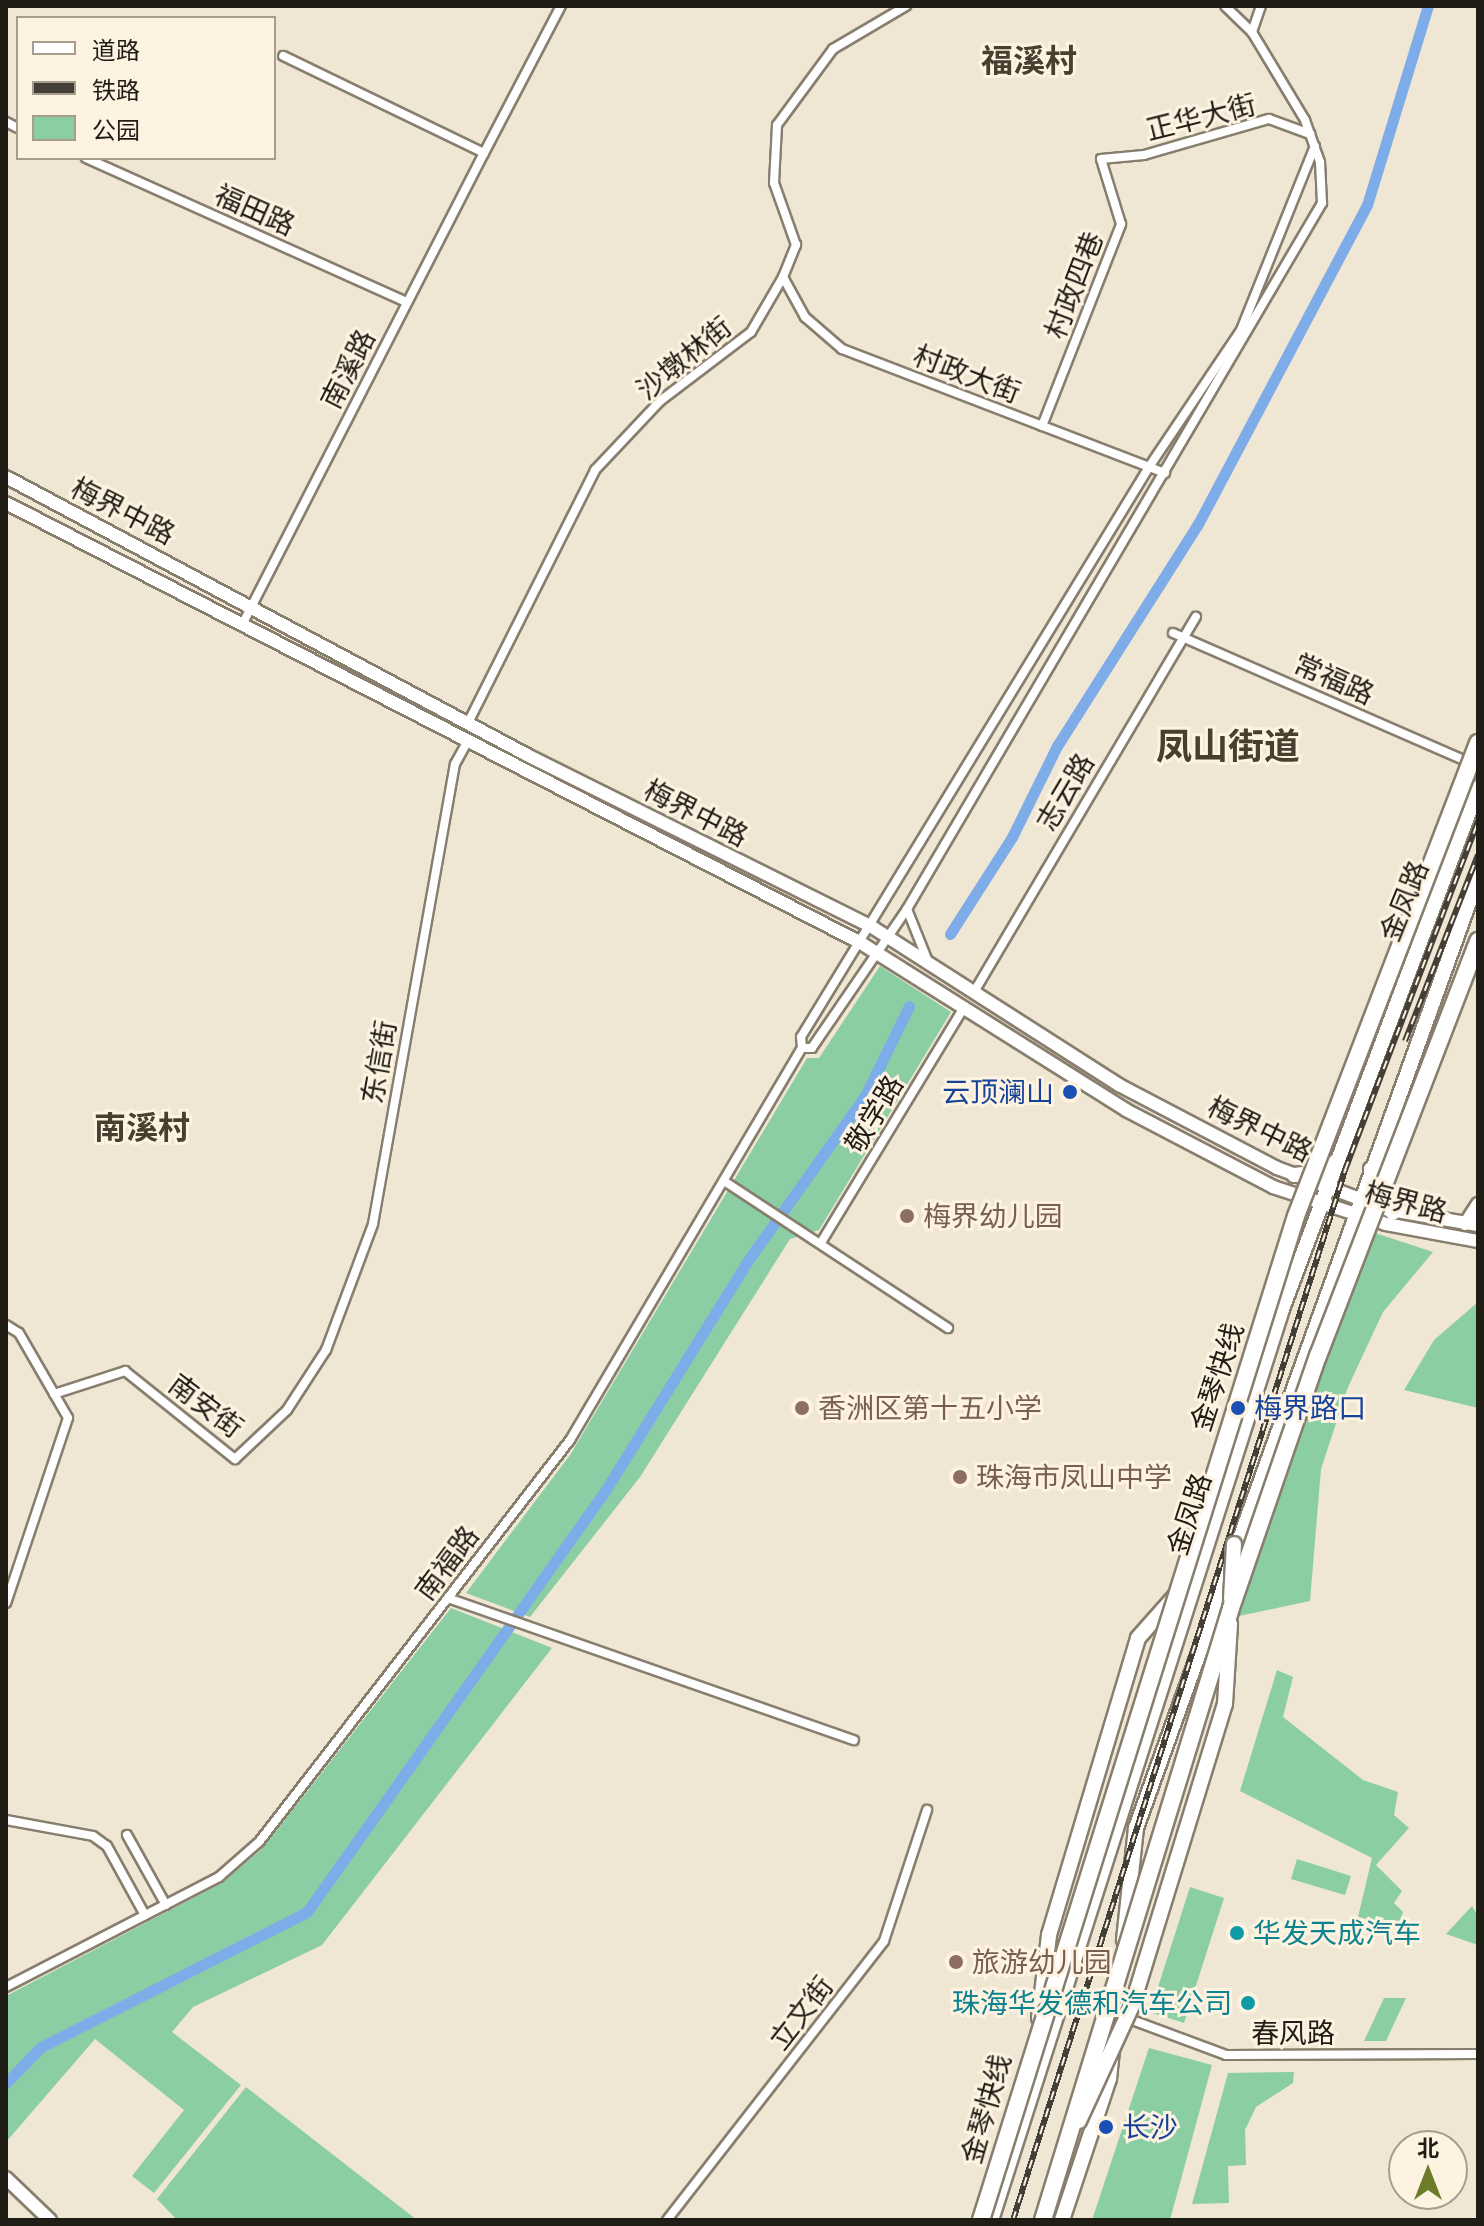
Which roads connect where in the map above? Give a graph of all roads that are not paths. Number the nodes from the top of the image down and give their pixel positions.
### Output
1 (561, 6) edge
2 (906, 6) edge
3 (1225, 6) edge
4 (1261, 6) edge
5 (1252, 32) junction
6 (283, 56) dead end
7 (1310, 134) junction
8 (1315, 146) junction
9 (484, 153) junction
10 (1101, 159) joint
11 (90, 160) edge
12 (783, 277) junction
13 (406, 302) junction
14 (1042, 426) junction
15 (1149, 467) junction
16 (1165, 473) junction
17 (6, 477) edge
18 (6, 503) edge
19 (253, 605) junction
20 (1196, 617) dead end
21 (242, 625) junction
22 (1173, 633) dead end
23 (1183, 638) junction
24 (469, 721) junction
25 (467, 742) junction
26 (1478, 743) edge
27 (1478, 766) edge
28 (1478, 788) edge
29 (1478, 877) edge
30 (907, 909) junction
31 (872, 927) junction
32 (888, 938) junction
33 (1478, 941) edge
34 (861, 943) junction
35 (877, 954) junction
36 (929, 963) junction
37 (974, 992) junction
38 (963, 1009) junction
39 (1003, 1011) junction
40 (993, 1028) junction
41 (802, 1048) junction
42 (1338, 1159) junction
43 (1371, 1169) junction
44 (1294, 1175) junction
45 (724, 1181) junction
46 (1329, 1187) junction
47 (1359, 1198) junction
48 (1478, 1204) edge
49 (1323, 1205) junction
50 (1352, 1213) junction
51 (1393, 1213) junction
52 (1472, 1224) edge
53 (822, 1241) junction
54 (1478, 1241) edge
55 (6, 1325) edge
56 (948, 1328) dead end
57 (303, 1378) joint
58 (54, 1394) junction
59 (1234, 1544) junction
60 (1200, 1567) junction
61 (448, 1598) junction
62 (6, 1603) edge
63 (854, 1740) dead end
64 (927, 1810) dead end
65 (6, 1820) edge
66 (127, 1835) dead end
67 (166, 1905) junction
68 (145, 1915) junction
69 (6, 1987) edge
70 (1115, 2014) junction
71 (1038, 2022) junction
72 (1478, 2054) edge
73 (1069, 2144) junction
74 (6, 2178) edge
75 (50, 2220) edge
76 (667, 2220) edge
77 (981, 2220) edge
78 (991, 2220) edge
79 (1043, 2220) edge
80 (1062, 2220) edge

1 - 9 street, 南溪路
2 - 12 street, 沙墩林街
3 - 5 street
4 - 5 street
5 - 7 street
6 - 9 street
7 - 8 street
7 - 10 street, 正华大街
8 - 15 street
8 - 16 street
9 - 13 street, 南溪路
10 - 14 street, 村政四巷
11 - 13 street, 福田路
12 - 14 street, 村政大街
12 - 24 street, 沙墩林街
13 - 19 street, 南溪路
14 - 15 street, 村政大街
15 - 16 street, 村政大街
15 - 31 street
16 - 30 street
17 - 19 main road, 梅界中路
18 - 21 main road, 梅界中路
19 - 21 street, 南溪路
19 - 24 main road, 梅界中路
20 - 23 street, 志云路
21 - 25 main road, 梅界中路
22 - 23 street, 常福路
23 - 27 street, 常福路
23 - 37 street, 志云路
24 - 31 main road, 梅界中路
25 - 34 main road, 梅界中路
25 - 57 street, 东信街
26 - 71 highway, 金琴快线, bridge
28 - 42 main road, 金凤路
29 - 43 main road, 金凤路
30 - 32 street
30 - 36 street
31 - 32 main road, 梅界中路
31 - 34 street
32 - 35 street
32 - 36 main road, 梅界中路
33 - 73 highway, bridge
34 - 35 main road, 梅界中路
34 - 41 street
35 - 38 main road, 梅界中路
35 - 41 street
36 - 37 main road, 梅界中路
37 - 39 main road, 梅界中路
38 - 40 main road, 梅界中路
38 - 53 street, 敬学路
39 - 40 street
39 - 44 main road, 梅界中路
40 - 49 main road, 梅界中路
41 - 45 street, 南福路
42 - 44 main road
42 - 46 main road, 金凤路
43 - 47 main road, 金凤路
43 - 51 main road
44 - 46 main road, 梅界中路
45 - 53 street
45 - 61 street, 南福路
46 - 47 main road, 梅界中路
46 - 49 main road, 金凤路
47 - 50 main road, 金凤路
47 - 51 main road, 梅界中路
48 - 52 main road
49 - 50 main road, 梅界路
49 - 60 main road, 金凤路
50 - 54 main road, 梅界路
50 - 59 main road, 金凤路
51 - 52 main road, 梅界中路
53 - 56 street
55 - 58 street
57 - 58 street, 南安街
58 - 62 street
59 - 70 main road, 金凤路
59 - 73 main road, bridge
60 - 71 main road, bridge
60 - 78 main road, 金凤路
61 - 63 street
61 - 67 street, 南福路
64 - 76 street, 立文街
65 - 68 street
66 - 67 street
67 - 68 street, 南福路
68 - 69 street, 南福路
70 - 72 street, 春风路
70 - 80 main road, 金凤路
71 - 77 highway, 金琴快线, bridge
73 - 79 highway, bridge
74 - 75 main road

